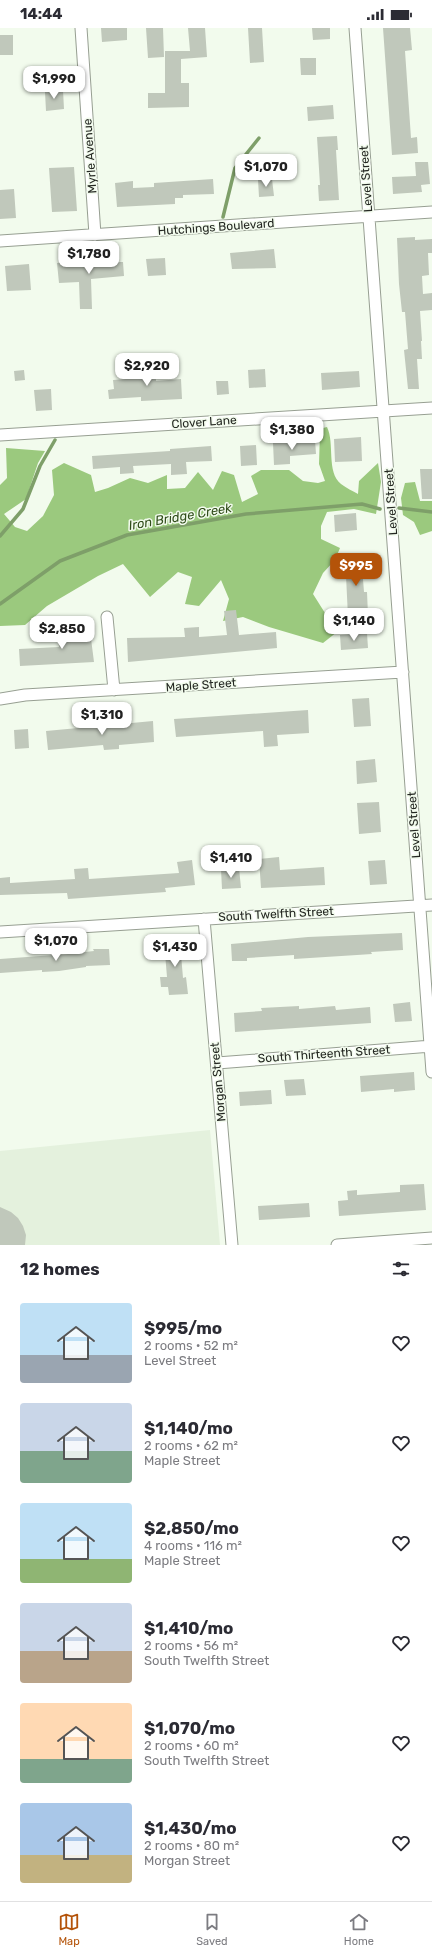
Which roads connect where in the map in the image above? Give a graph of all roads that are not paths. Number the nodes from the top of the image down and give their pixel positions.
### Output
1 (81, 28) edge
2 (355, 28) edge
3 (432, 212) edge
4 (369, 217) junction
5 (95, 235) junction
6 (0, 241) edge
7 (432, 408) edge
8 (384, 411) junction
9 (0, 435) edge
10 (107, 617) dead end
11 (403, 672) junction
12 (114, 690) junction
13 (0, 699) edge
14 (432, 905) edge
15 (420, 906) junction
16 (204, 919) junction
17 (0, 932) edge
18 (431, 1046) edge
19 (217, 1063) junction
20 (432, 1072) edge
21 (432, 1238) edge
22 (232, 1245) edge
23 (337, 1245) edge

1 - 5 street, Myrle Avenue
2 - 4 street, Level Street
3 - 4 street, Hutchings Boulevard
4 - 5 street, Hutchings Boulevard
4 - 8 street, Level Street
5 - 6 street, Hutchings Boulevard
7 - 8 street, Clover Lane
8 - 9 street, Clover Lane
8 - 11 street, Level Street
10 - 12 street
11 - 12 street, Maple Street
11 - 15 street, Level Street
12 - 13 street, Maple Street
14 - 15 street, South Twelfth Street
15 - 16 street, South Twelfth Street
15 - 18 street, Level Street
16 - 17 street, South Twelfth Street
16 - 19 street, Morgan Street
18 - 19 street, South Thirteenth Street
18 - 20 street, Level Street
19 - 22 street, Morgan Street
21 - 23 street

